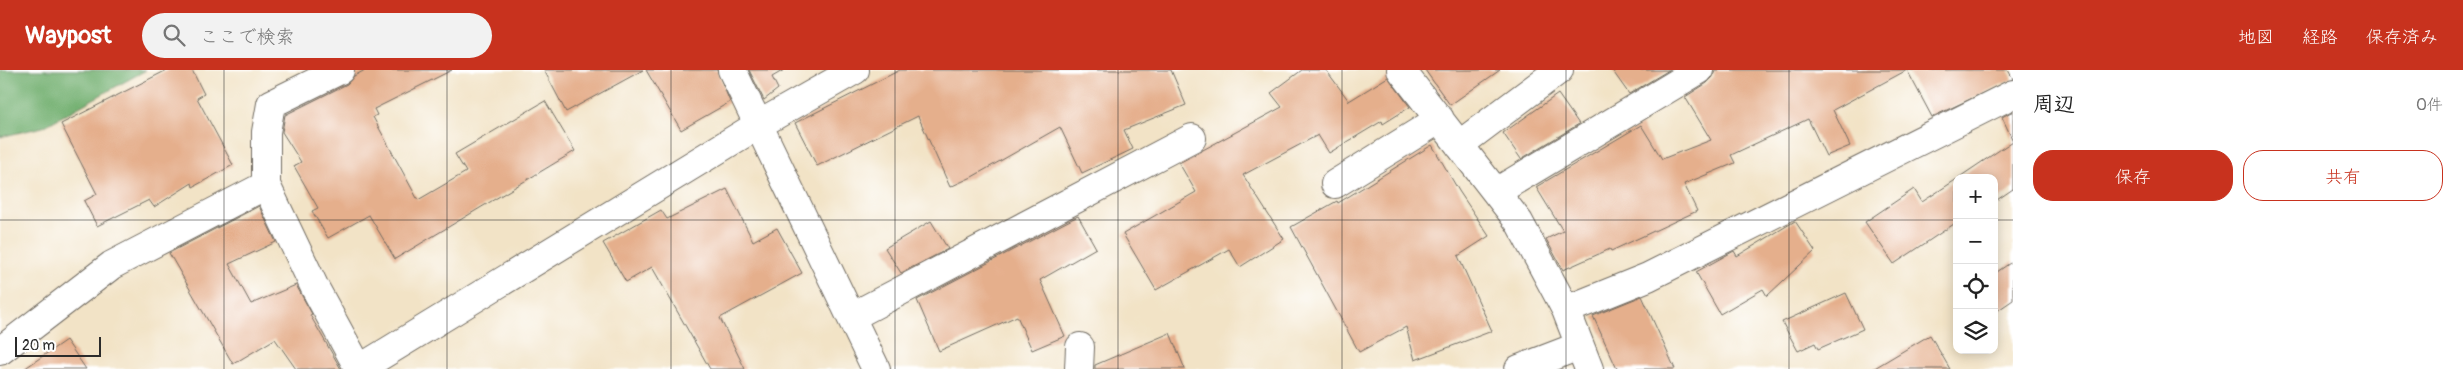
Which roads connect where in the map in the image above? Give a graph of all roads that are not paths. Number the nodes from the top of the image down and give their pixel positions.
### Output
1 (340, 70) edge
2 (732, 70) edge
3 (855, 70) edge
4 (1401, 70) edge
5 (1560, 70) edge
6 (1699, 70) edge
7 (2013, 94) edge
8 (1440, 119) junction
9 (758, 125) junction
10 (1192, 138) dead end
11 (1459, 145) junction
12 (1335, 184) dead end
13 (266, 185) junction
14 (1496, 192) junction
15 (1566, 310) junction
16 (851, 317) junction
17 (0, 351) edge
18 (1584, 357) edge
19 (876, 369) edge
20 (1519, 369) edge

1 - 13 street
2 - 9 street
3 - 9 street
4 - 8 street
5 - 11 street
6 - 14 street
7 - 15 street
8 - 11 street
8 - 12 street
9 - 13 street
9 - 16 street
10 - 16 street
11 - 14 street
13 - 17 street
14 - 15 street
15 - 18 street
16 - 19 street
18 - 20 street

